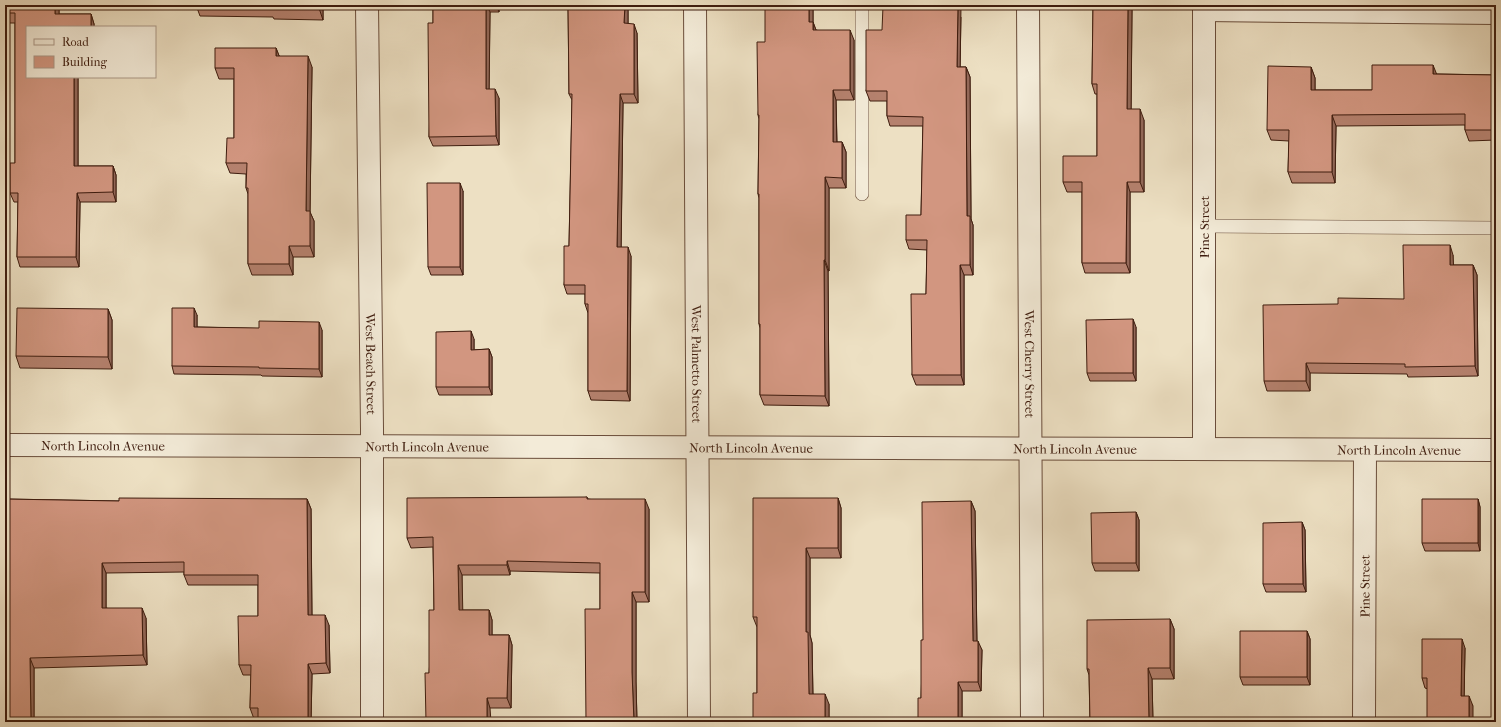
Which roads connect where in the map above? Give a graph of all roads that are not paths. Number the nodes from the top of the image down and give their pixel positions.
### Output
1 (367, 5) edge
2 (695, 5) edge
3 (862, 5) edge
4 (1028, 5) edge
5 (1204, 8) edge
6 (1496, 13) edge
7 (862, 194) dead end
8 (1204, 226) junction
9 (1496, 228) edge
10 (5, 445) edge
11 (372, 447) junction
12 (698, 448) junction
13 (1030, 449) junction
14 (1204, 450) junction
15 (1365, 450) junction
16 (1496, 450) edge
17 (372, 722) edge
18 (699, 722) edge
19 (1032, 722) edge
20 (1364, 722) edge

1 - 11 street, West Beach Street
2 - 12 street, West Palmetto Street
3 - 7 lane
4 - 13 street, West Cherry Street
5 - 6 street
5 - 8 street, Pine Street
8 - 9 lane
8 - 14 street, Pine Street
10 - 11 street, North Lincoln Avenue
11 - 12 street, North Lincoln Avenue
11 - 17 street, West Beach Street
12 - 13 street, North Lincoln Avenue
12 - 18 street, West Palmetto Street
13 - 14 street, North Lincoln Avenue
13 - 19 street, West Cherry Street
14 - 15 street, North Lincoln Avenue
15 - 16 street, North Lincoln Avenue
15 - 20 street, Pine Street

